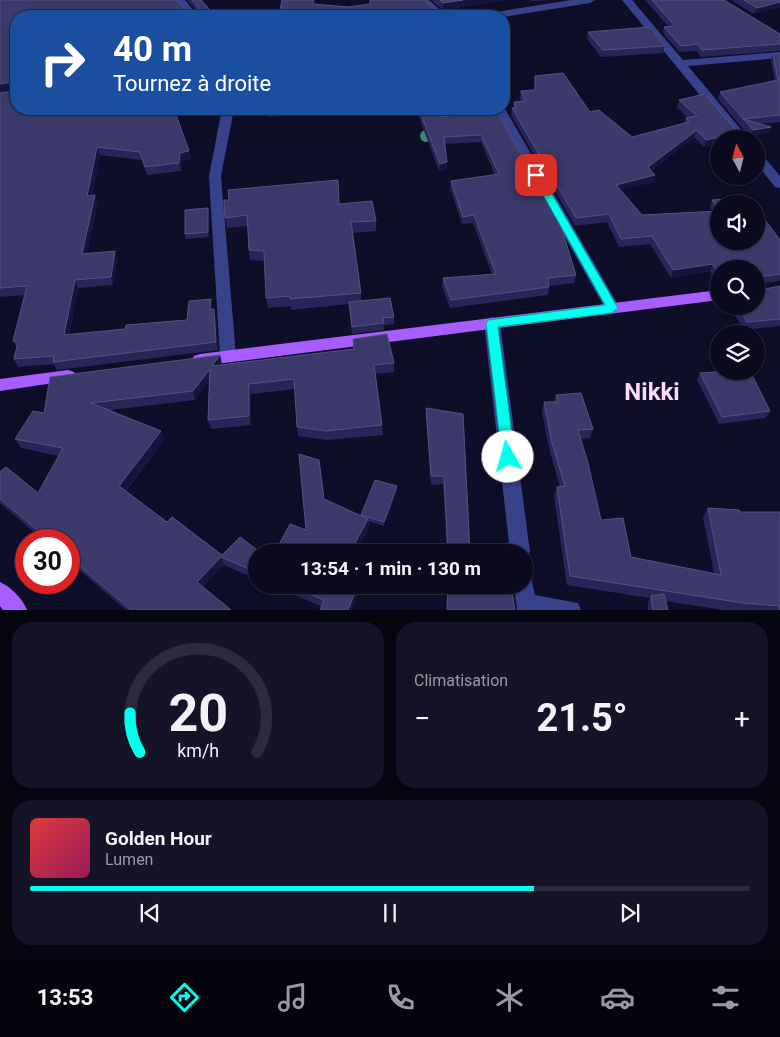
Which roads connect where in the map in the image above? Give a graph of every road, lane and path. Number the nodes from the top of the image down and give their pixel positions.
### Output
1 (180, 0) edge
2 (423, 0) edge
3 (590, 0) edge
4 (627, 0) edge
5 (188, 10) edge
6 (435, 10) edge
7 (510, 13) edge
8 (780, 55) edge
9 (681, 63) junction
10 (227, 115) edge
11 (502, 115) edge
12 (736, 130) edge
13 (765, 166) edge
14 (780, 184) edge
15 (710, 296) edge
16 (612, 308) junction
17 (492, 323) junction
18 (228, 356) junction
19 (188, 361) edge
20 (79, 375) edge
21 (0, 385) edge
22 (519, 544) edge
23 (0, 592) edge
24 (525, 599) edge
25 (17, 610) edge
26 (571, 610) edge

1 - 5 street
2 - 6 street
3 - 7 street
4 - 9 street
8 - 9 street
9 - 12 street
10 - 18 street
11 - 16 street
13 - 14 street
15 - 16 main road
16 - 17 main road
17 - 18 main road
17 - 22 street
18 - 19 main road
20 - 21 main road
23 - 25 main road
24 - 26 street

